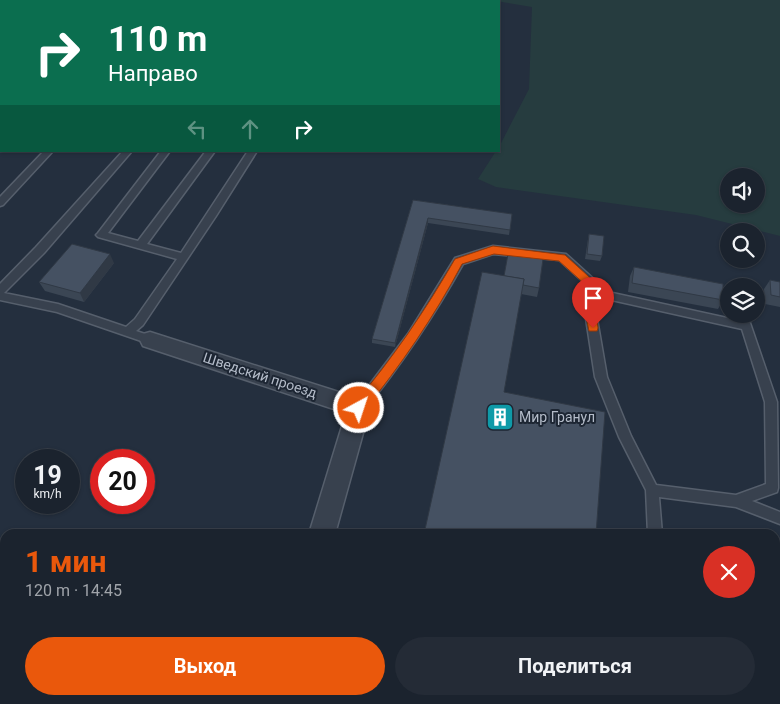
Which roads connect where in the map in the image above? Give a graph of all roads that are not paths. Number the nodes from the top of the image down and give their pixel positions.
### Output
1 (48, 152) edge
2 (127, 152) edge
3 (165, 152) edge
4 (210, 152) edge
5 (252, 152) edge
6 (0, 203) edge
7 (141, 245) junction
8 (184, 256) junction
9 (0, 290) edge
10 (0, 296) edge
11 (605, 296) junction
12 (128, 332) junction
13 (150, 340) joint
14 (359, 408) junction
15 (652, 490) junction
16 (736, 501) junction
17 (780, 518) edge
18 (323, 529) edge
19 (655, 529) edge

1 - 6 lane
2 - 9 lane
3 - 7 lane
4 - 7 lane
5 - 8 lane
7 - 8 lane
8 - 12 lane
10 - 12 lane
11 - 14 lane
11 - 15 lane
11 - 16 lane
12 - 13 lane
13 - 14 street, Шведский проезд
14 - 18 street
15 - 16 lane
15 - 19 lane
16 - 17 lane

